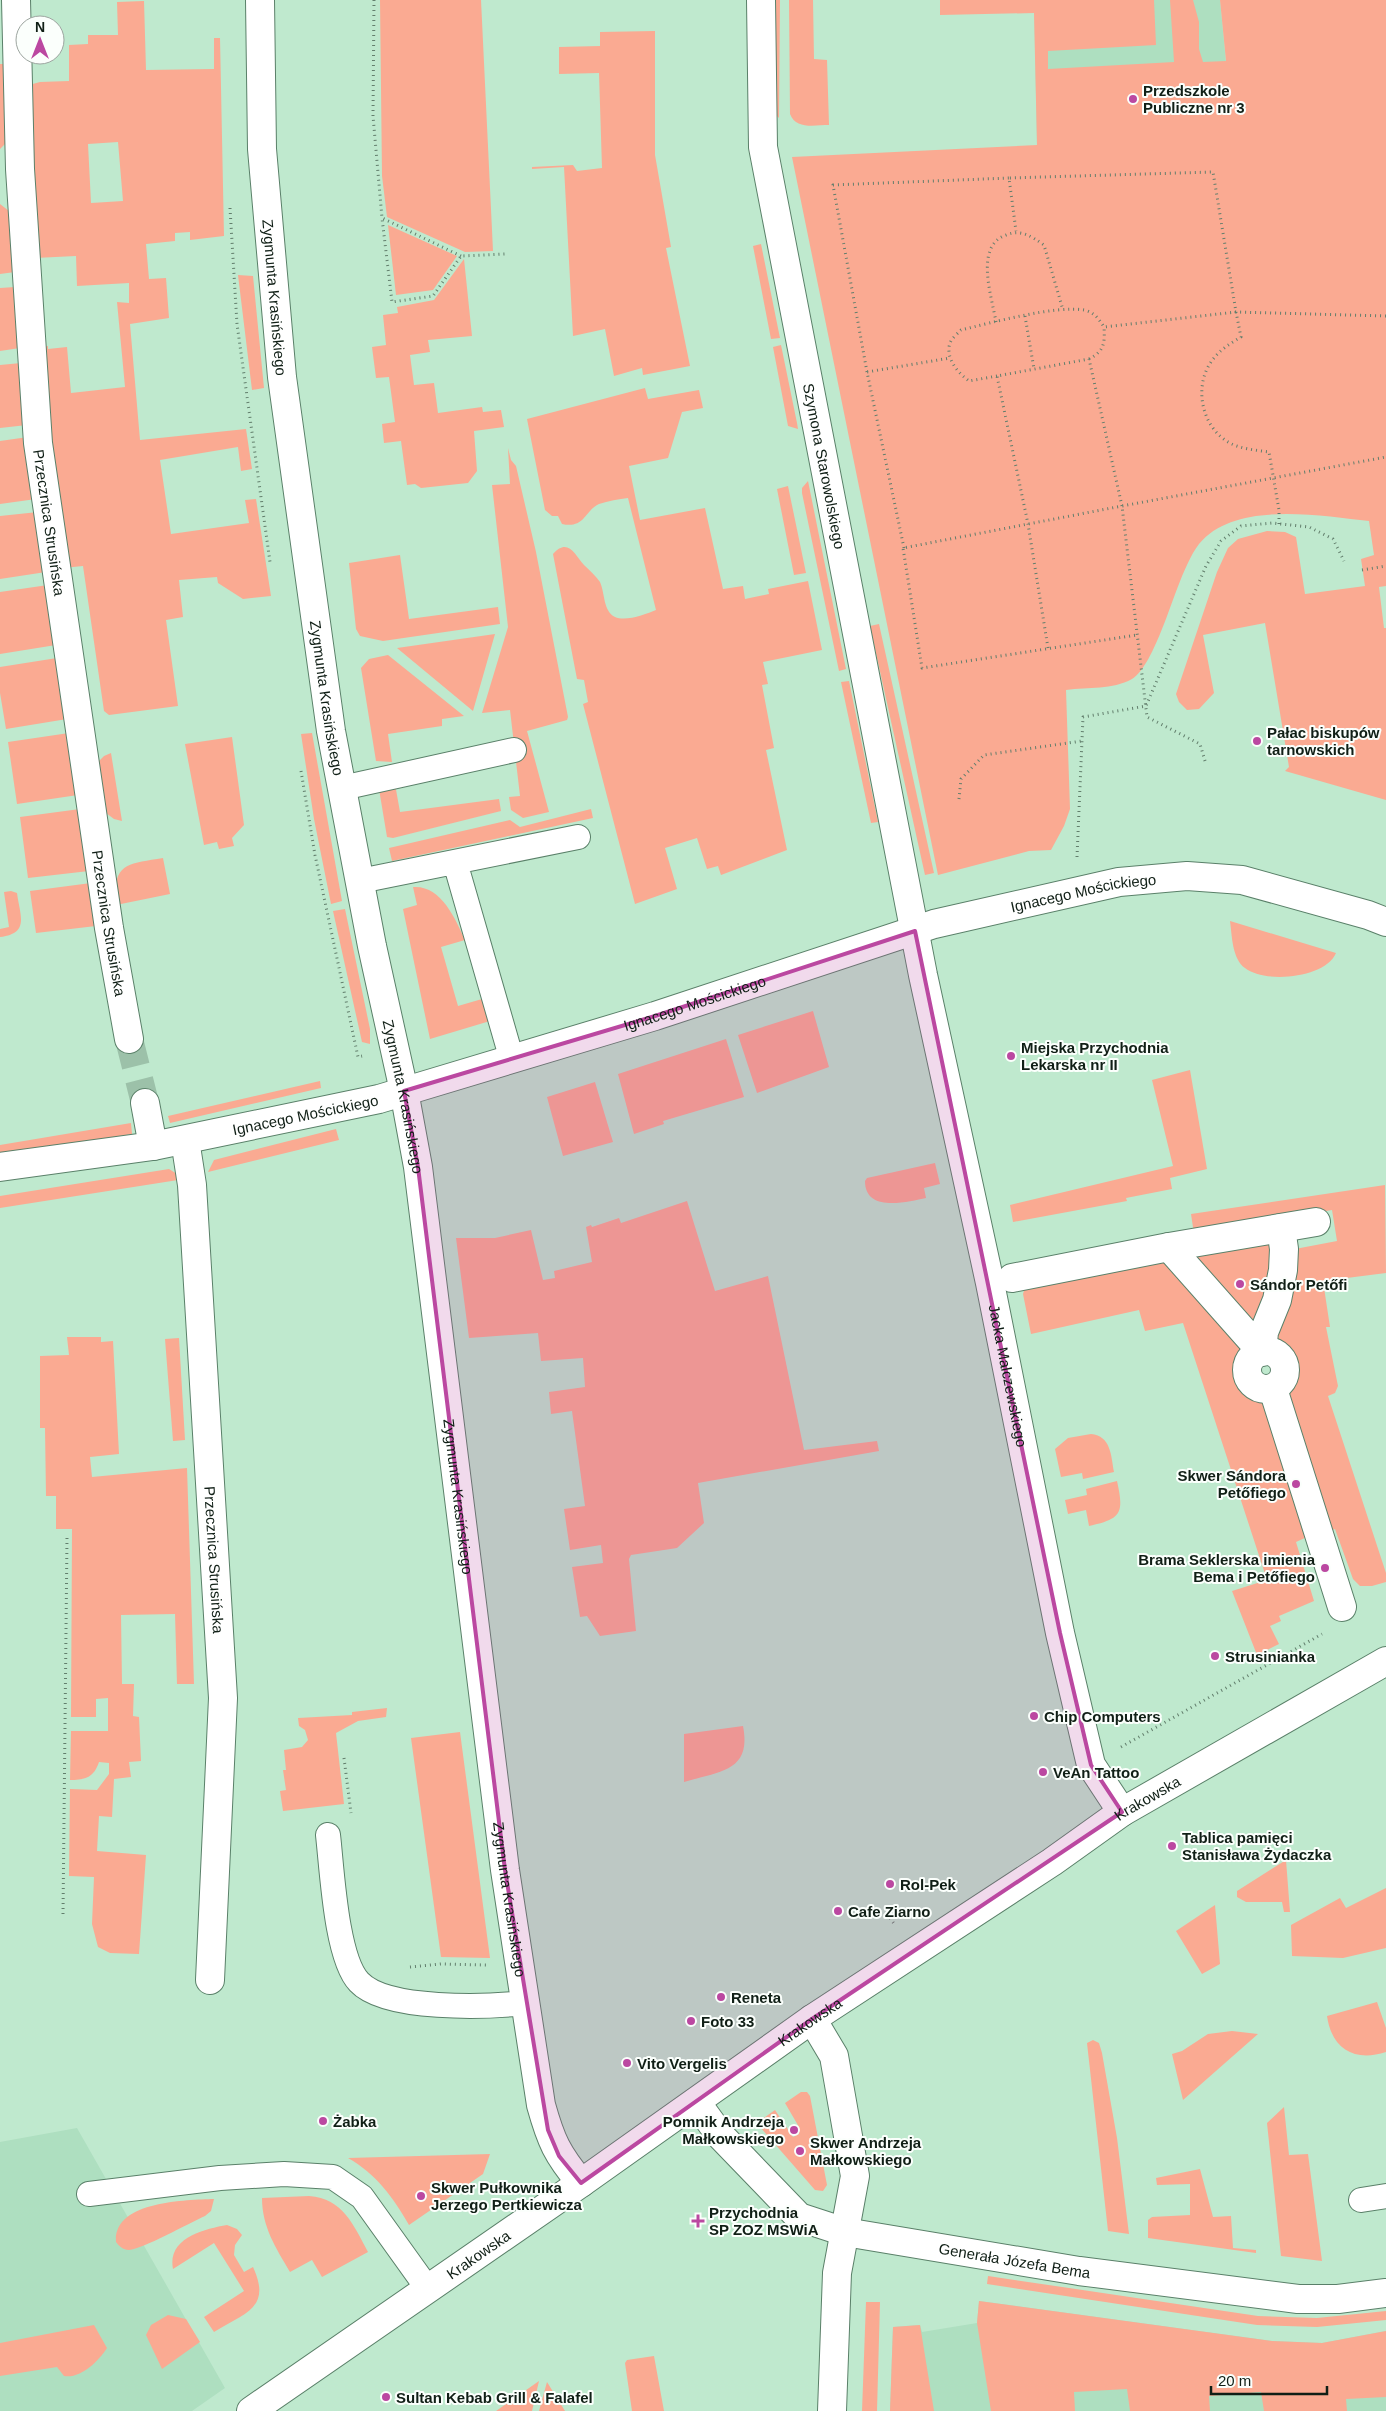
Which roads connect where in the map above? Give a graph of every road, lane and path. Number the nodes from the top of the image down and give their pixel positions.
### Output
1 (16, 0) edge
2 (260, 0) edge
3 (374, 0) edge
4 (761, 0) edge
5 (10, 170) edge
6 (1008, 178) junction
7 (382, 218) junction
8 (1016, 231) junction
9 (505, 254) dead end
10 (461, 256) junction
11 (1063, 310) junction
12 (1236, 312) junction
13 (1025, 316) junction
14 (1386, 316) edge
15 (996, 322) junction
16 (1104, 327) junction
17 (950, 358) junction
18 (1089, 360) junction
19 (1034, 369) junction
20 (867, 372) junction
21 (997, 376) junction
22 (1386, 457) edge
23 (1273, 478) junction
24 (1122, 506) junction
25 (1028, 524) junction
26 (1279, 524) junction
27 (904, 552) junction
28 (1344, 561) dead end
29 (1386, 566) edge
30 (1362, 570) dead end
31 (1137, 635) junction
32 (1048, 648) junction
33 (1146, 706) junction
34 (1082, 741) junction
35 (514, 750) dead end
36 (1206, 761) dead end
37 (342, 788) junction
38 (959, 798) dead end
39 (578, 837) dead end
40 (1077, 857) dead end
41 (455, 862) junction
42 (360, 881) junction
43 (1386, 922) edge
44 (915, 931) junction
45 (129, 1039) tunnel mouth
46 (512, 1060) junction
47 (404, 1091) junction
48 (145, 1103) tunnel mouth
49 (186, 1140) junction
50 (154, 1146) junction
51 (0, 1167) edge
52 (1316, 1222) dead end
53 (1281, 1228) junction
54 (1169, 1247) junction
55 (1012, 1278) dead end
56 (1262, 1352) junction
57 (67, 1537) dead end
58 (1342, 1607) joint
59 (1386, 1660) edge
60 (1118, 1749) dead end
61 (344, 1758) dead end
62 (1122, 1812) junction
63 (351, 1816) dead end
64 (328, 1835) dead end
65 (63, 1914) dead end
66 (492, 1965) dead end
67 (406, 1967) dead end
68 (210, 1980) dead end
69 (525, 2003) junction
70 (812, 2019) junction
71 (696, 2102) junction
72 (581, 2183) junction
73 (89, 2194) dead end
74 (1386, 2196) edge
75 (1361, 2200) dead end
76 (845, 2232) junction
77 (428, 2289) junction
78 (1386, 2293) edge
79 (251, 2411) edge
80 (832, 2411) edge

1 - 5 street, Przecznica Strusińska
2 - 37 street, Zygmunta Krasińskiego
3 - 7 path
4 - 44 street, Szymona Starowolskiego
5 - 45 street, Przecznica Strusińska
6 - 8 path
6 - 12 path
6 - 20 path
7 - 10 path
7 - 10 path
8 - 11 path
8 - 15 path
9 - 10 path
11 - 13 path
11 - 16 path
12 - 14 path
12 - 16 path
12 - 23 path
13 - 15 path
13 - 19 path
15 - 17 path
16 - 18 path
17 - 20 path
17 - 21 path
18 - 19 path
18 - 24 path
19 - 21 path
20 - 27 path
21 - 25 path
22 - 23 path
23 - 24 path
23 - 26 path
24 - 25 path
24 - 31 path
25 - 27 path
25 - 32 path
26 - 28 path
26 - 33 path
27 - 32 path
29 - 30 path
31 - 32 path
31 - 33 path
33 - 34 path
33 - 36 path
34 - 38 path
34 - 40 path
35 - 37 lane
37 - 42 street, Zygmunta Krasińskiego
39 - 41 lane
41 - 42 lane
41 - 46 lane
42 - 47 street, Zygmunta Krasińskiego
43 - 44 street, Ignacego Mościckiego
44 - 46 street, Ignacego Mościckiego
44 - 62 street, Jacka Malczewskiego
46 - 47 street, Ignacego Mościckiego
47 - 49 street, Ignacego Mościckiego
47 - 69 street, Zygmunta Krasińskiego
48 - 50 street
49 - 50 street, Ignacego Mościckiego
49 - 68 street, Przecznica Strusińska
50 - 51 street, Ignacego Mościckiego
52 - 53 street
53 - 54 street
53 - 56 street
54 - 55 street
54 - 56 street
56 - 58 street
57 - 65 path
58 - 60 path
59 - 62 street, Krakowska
61 - 63 path
62 - 70 street, Krakowska
64 - 69 lane
66 - 67 path
69 - 72 street, Zygmunta Krasińskiego
70 - 71 street, Krakowska
70 - 76 street
71 - 72 street, Krakowska
71 - 76 street, Generała Józefa Bema
72 - 77 street, Krakowska
73 - 77 lane
74 - 75 lane
76 - 78 street, Generała Józefa Bema
76 - 80 street
77 - 79 street, Krakowska

